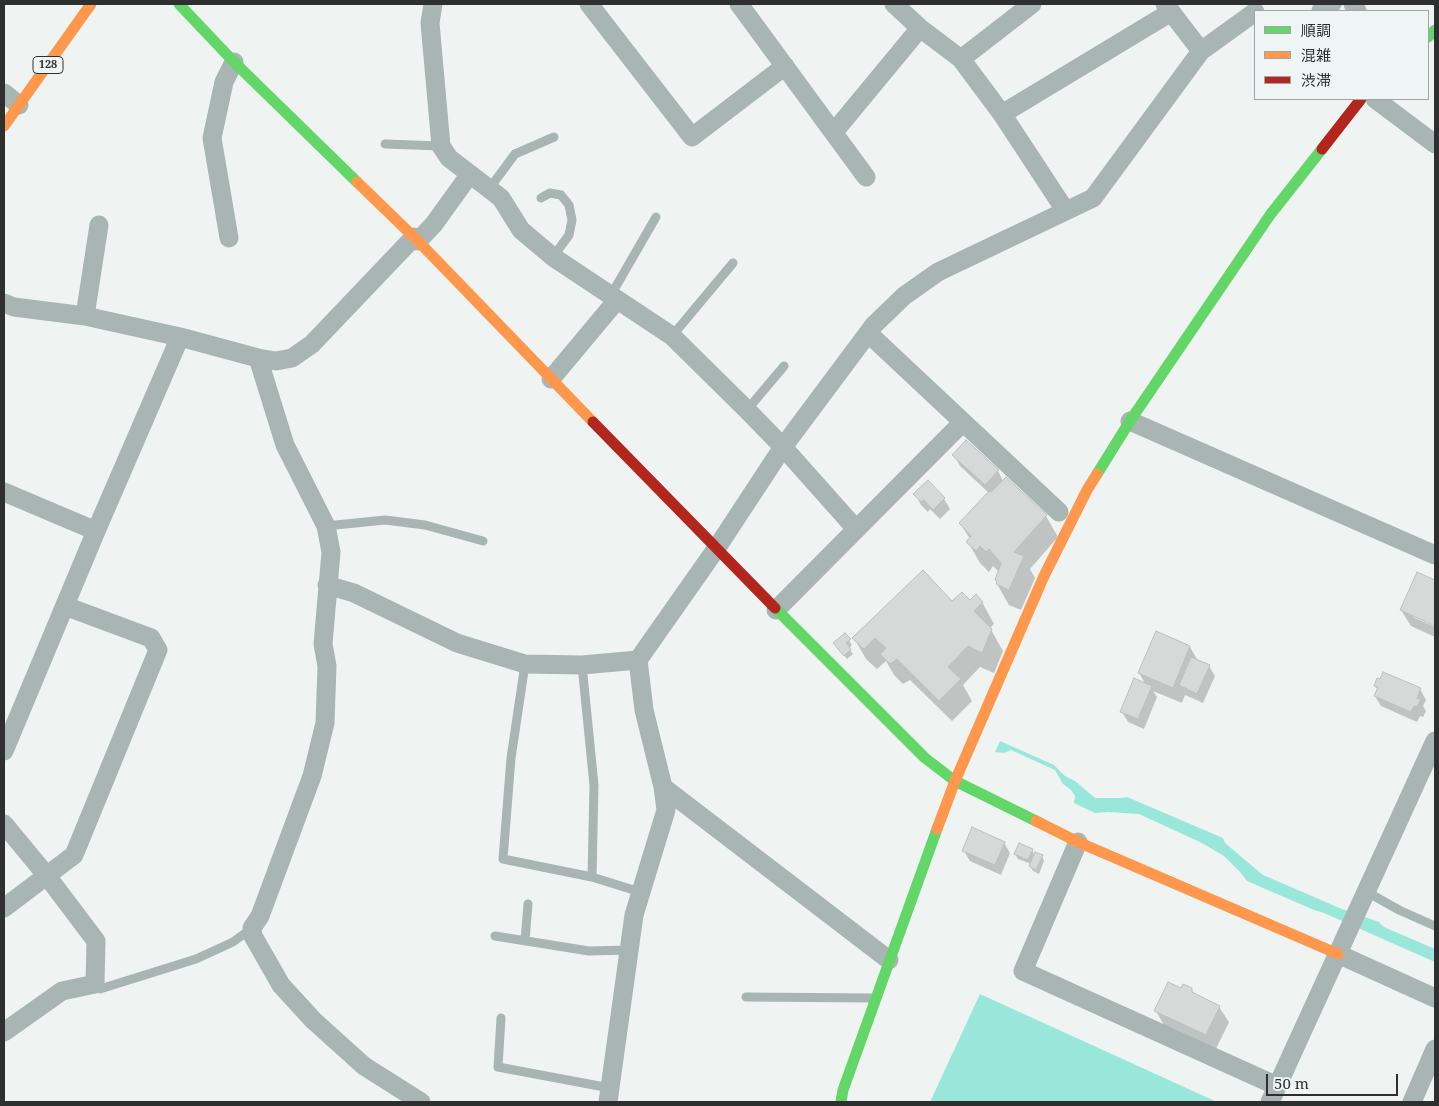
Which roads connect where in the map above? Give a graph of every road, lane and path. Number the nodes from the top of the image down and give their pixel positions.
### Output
1 (91, 4) edge
2 (178, 4) edge
3 (433, 4) edge
4 (589, 4) edge
5 (739, 4) edge
6 (894, 4) edge
7 (1032, 4) edge
8 (1168, 8) edge
9 (1254, 13) edge
10 (920, 28) junction
11 (1201, 51) junction
12 (961, 59) junction
13 (234, 62) junction
14 (785, 66) junction
15 (4, 93) edge
16 (1360, 100) edge
17 (1376, 100) edge
18 (19, 105) junction
19 (1002, 114) junction
20 (4, 126) edge
21 (834, 132) junction
22 (554, 137) dead end
23 (385, 144) dead end
24 (1435, 144) edge
25 (441, 146) junction
26 (470, 174) junction
27 (866, 177) dead end
28 (489, 189) junction
29 (542, 198) dead end
30 (1065, 210) junction
31 (656, 217) dead end
32 (99, 225) dead end
33 (229, 238) dead end
34 (416, 239) junction
35 (553, 257) junction
36 (733, 263) dead end
37 (614, 298) junction
38 (4, 303) edge
39 (85, 316) junction
40 (868, 333) junction
41 (672, 336) junction
42 (180, 338) junction
43 (258, 358) junction
44 (784, 366) dead end
45 (551, 379) junction
46 (747, 410) junction
47 (1130, 421) junction
48 (963, 422) junction
49 (783, 447) junction
50 (4, 492) edge
51 (1059, 512) dead end
52 (326, 526) junction
53 (856, 529) junction
54 (96, 531) junction
55 (482, 541) dead end
56 (716, 549) junction
57 (1435, 555) edge
58 (327, 586) junction
59 (65, 606) junction
60 (776, 610) junction
61 (638, 660) junction
62 (525, 664) junction
63 (582, 665) junction
64 (1435, 741) edge
65 (4, 751) edge
66 (955, 781) junction
67 (663, 787) junction
68 (4, 824) edge
69 (1078, 842) junction
70 (47, 876) junction
71 (592, 877) junction
72 (640, 892) junction
73 (1366, 893) junction
74 (528, 904) dead end
75 (4, 908) edge
76 (1435, 926) edge
77 (252, 928) junction
78 (495, 936) dead end
79 (525, 941) junction
80 (629, 950) junction
81 (1338, 954) junction
82 (889, 960) junction
83 (95, 984) junction
84 (746, 997) dead end
85 (876, 998) junction
86 (1435, 998) edge
87 (501, 1018) dead end
88 (4, 1032) edge
89 (1435, 1049) edge
90 (1273, 1094) edge
91 (609, 1095) edge
92 (421, 1102) edge
93 (841, 1102) edge
94 (1412, 1102) edge

1 - 18 main road, 128
2 - 13 main road
3 - 25 street
4 - 14 street
5 - 14 street
6 - 10 street
7 - 12 street
8 - 11 street
8 - 19 street
9 - 11 street
10 - 12 street
10 - 21 street
11 - 30 street
12 - 19 street
13 - 33 street
13 - 34 main road
14 - 21 street
15 - 18 street
16 - 47 main road
17 - 24 street
18 - 20 main road, 128
19 - 30 street
21 - 27 street
22 - 28 lane
23 - 25 lane
25 - 26 street
26 - 28 street
26 - 34 street
28 - 35 street
29 - 35 lane
30 - 40 street
31 - 37 lane
32 - 39 street
34 - 43 street
34 - 45 main road
35 - 37 street
36 - 41 lane
37 - 41 street
37 - 45 street
38 - 39 street
39 - 42 street
40 - 48 street
40 - 49 street
41 - 46 street
42 - 43 street
42 - 54 street
43 - 52 street
44 - 46 lane
45 - 56 main road
46 - 49 street
47 - 57 street
47 - 66 main road
48 - 51 street
48 - 53 street
49 - 53 street
49 - 56 street
50 - 54 street
52 - 55 lane
52 - 58 street
53 - 60 street
54 - 59 street
56 - 60 main road
56 - 61 street
58 - 62 street
58 - 77 street
59 - 65 street
59 - 70 street
60 - 66 main road
61 - 63 street
61 - 67 street
62 - 63 street
62 - 71 lane
63 - 71 lane
64 - 73 street
66 - 69 main road
66 - 82 main road
67 - 72 street
67 - 82 street
68 - 70 street
69 - 81 main road
69 - 90 street
70 - 75 street
70 - 83 street
71 - 72 lane
72 - 80 street
73 - 76 lane
73 - 81 street
74 - 79 lane
77 - 83 lane
77 - 92 street
78 - 79 lane
79 - 80 lane
80 - 91 street
81 - 86 street
81 - 90 street
82 - 85 main road
83 - 88 street
84 - 85 lane
85 - 93 main road
87 - 91 lane
89 - 94 street

